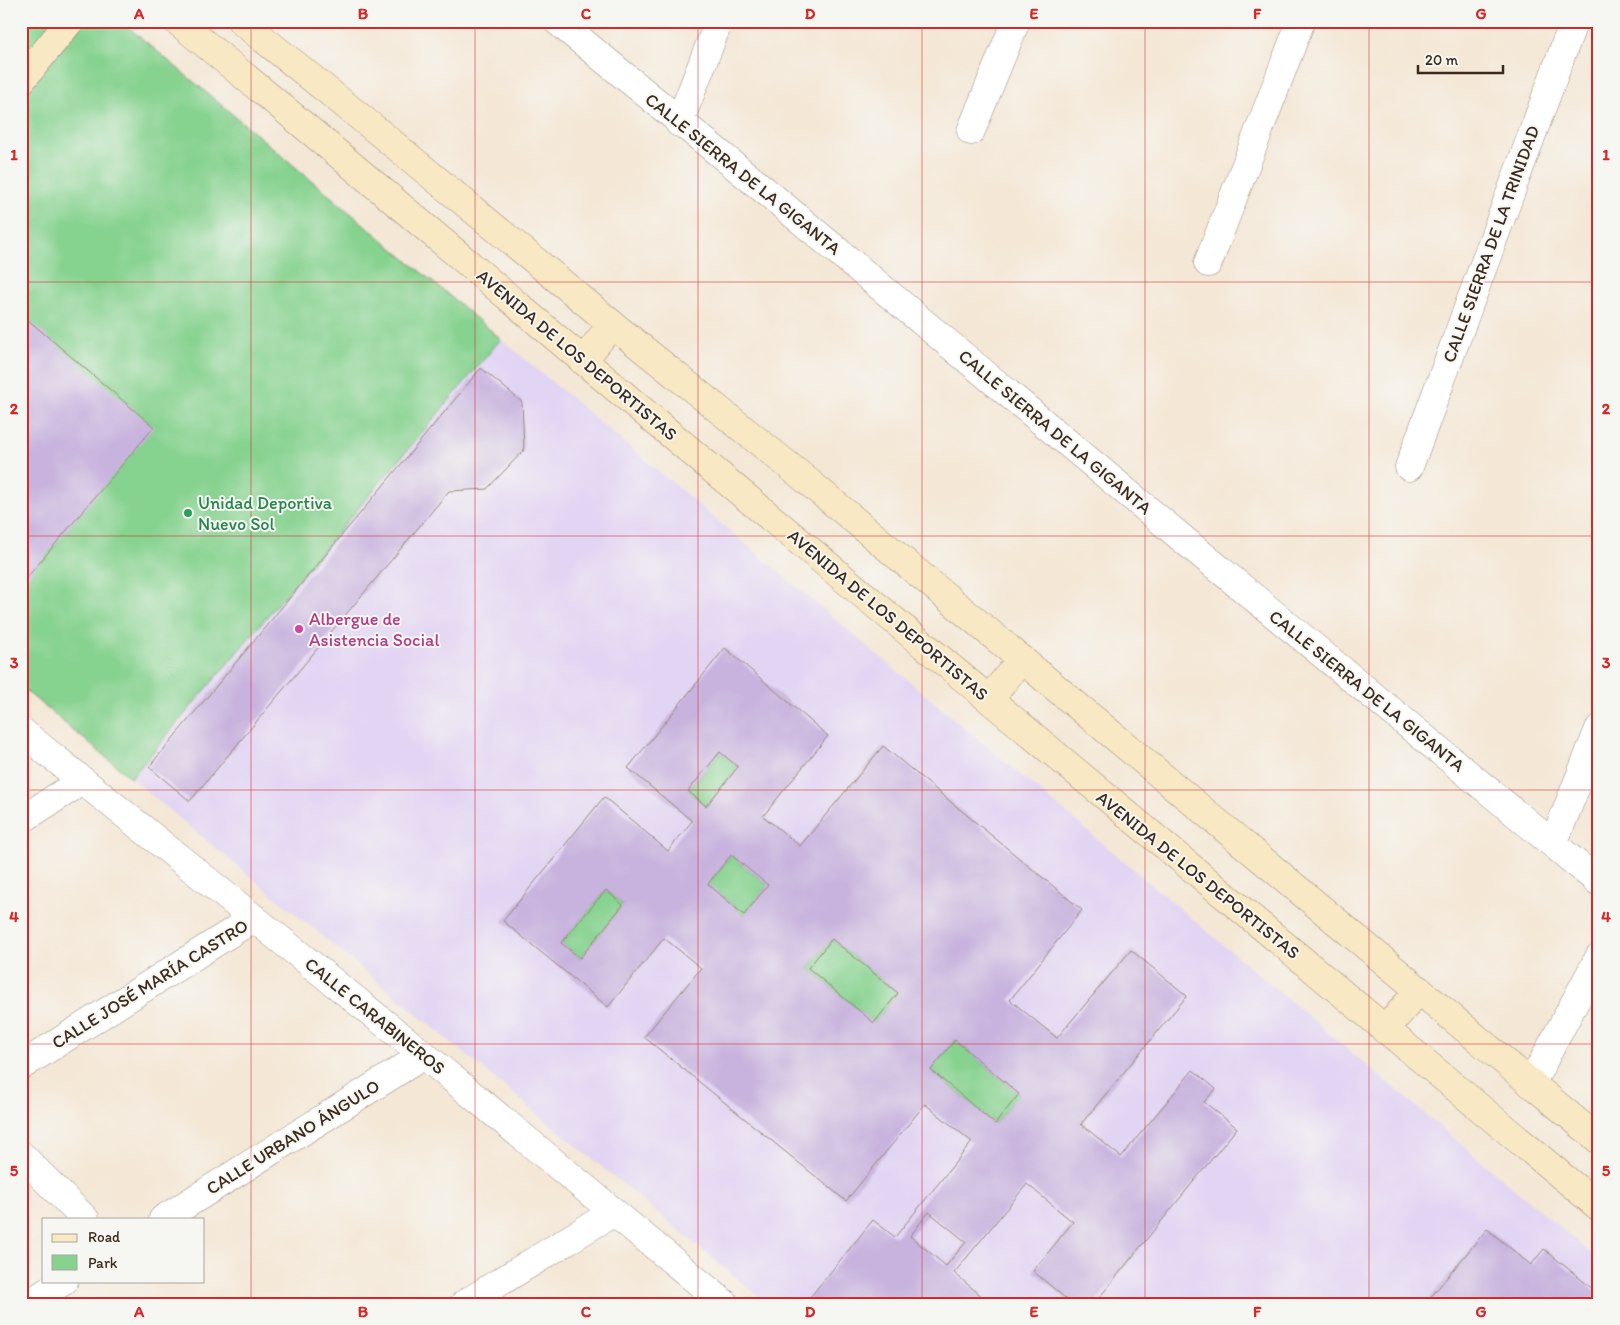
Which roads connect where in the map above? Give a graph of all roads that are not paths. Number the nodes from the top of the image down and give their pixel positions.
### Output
1 (70, 21) edge
2 (177, 21) edge
3 (241, 21) edge
4 (557, 21) edge
5 (720, 21) edge
6 (1016, 21) edge
7 (1301, 21) edge
8 (1574, 21) edge
9 (21, 81) edge
10 (679, 122) junction
11 (971, 131) dead end
12 (1208, 263) dead end
13 (612, 324) junction
14 (583, 361) junction
15 (1409, 467) dead end
16 (1022, 659) junction
17 (989, 699) junction
18 (1599, 729) edge
19 (21, 731) edge
20 (82, 781) junction
21 (21, 820) edge
22 (1553, 844) junction
23 (1599, 882) edge
24 (254, 918) junction
25 (1599, 957) edge
26 (1419, 990) junction
27 (1385, 1030) junction
28 (424, 1055) junction
29 (21, 1066) edge
30 (1531, 1084) junction
31 (1599, 1140) edge
32 (21, 1155) edge
33 (1599, 1207) edge
34 (614, 1212) junction
35 (84, 1218) edge
36 (165, 1218) edge
37 (62, 1282) edge
38 (28, 1304) edge
39 (464, 1304) edge
40 (725, 1304) edge

1 - 9 street
2 - 14 street, AVENIDA DE LOS DEPORTISTAS
3 - 13 street
4 - 10 street, CALLE SIERRA DE LA GIGANTA
5 - 10 street
6 - 11 street
7 - 12 street
8 - 15 street, CALLE SIERRA DE LA TRINIDAD
10 - 22 street, CALLE SIERRA DE LA GIGANTA
13 - 14 street
13 - 16 street
14 - 17 street, AVENIDA DE LOS DEPORTISTAS
16 - 17 street
16 - 26 street
17 - 27 street, AVENIDA DE LOS DEPORTISTAS
18 - 22 street
19 - 20 street, CALLE CARABINEROS
20 - 21 street
20 - 24 street, CALLE CARABINEROS
22 - 23 street, CALLE SIERRA DE LA GIGANTA
24 - 28 street, CALLE CARABINEROS
24 - 29 street, CALLE JOSÉ MARÍA CASTRO
25 - 30 street
26 - 27 street
26 - 30 street
27 - 33 street, AVENIDA DE LOS DEPORTISTAS
28 - 34 street, CALLE CARABINEROS
28 - 36 street, CALLE URBANO ÁNGULO
30 - 31 street
32 - 35 street
34 - 39 street
34 - 40 street, CALLE CARABINEROS
37 - 38 street

